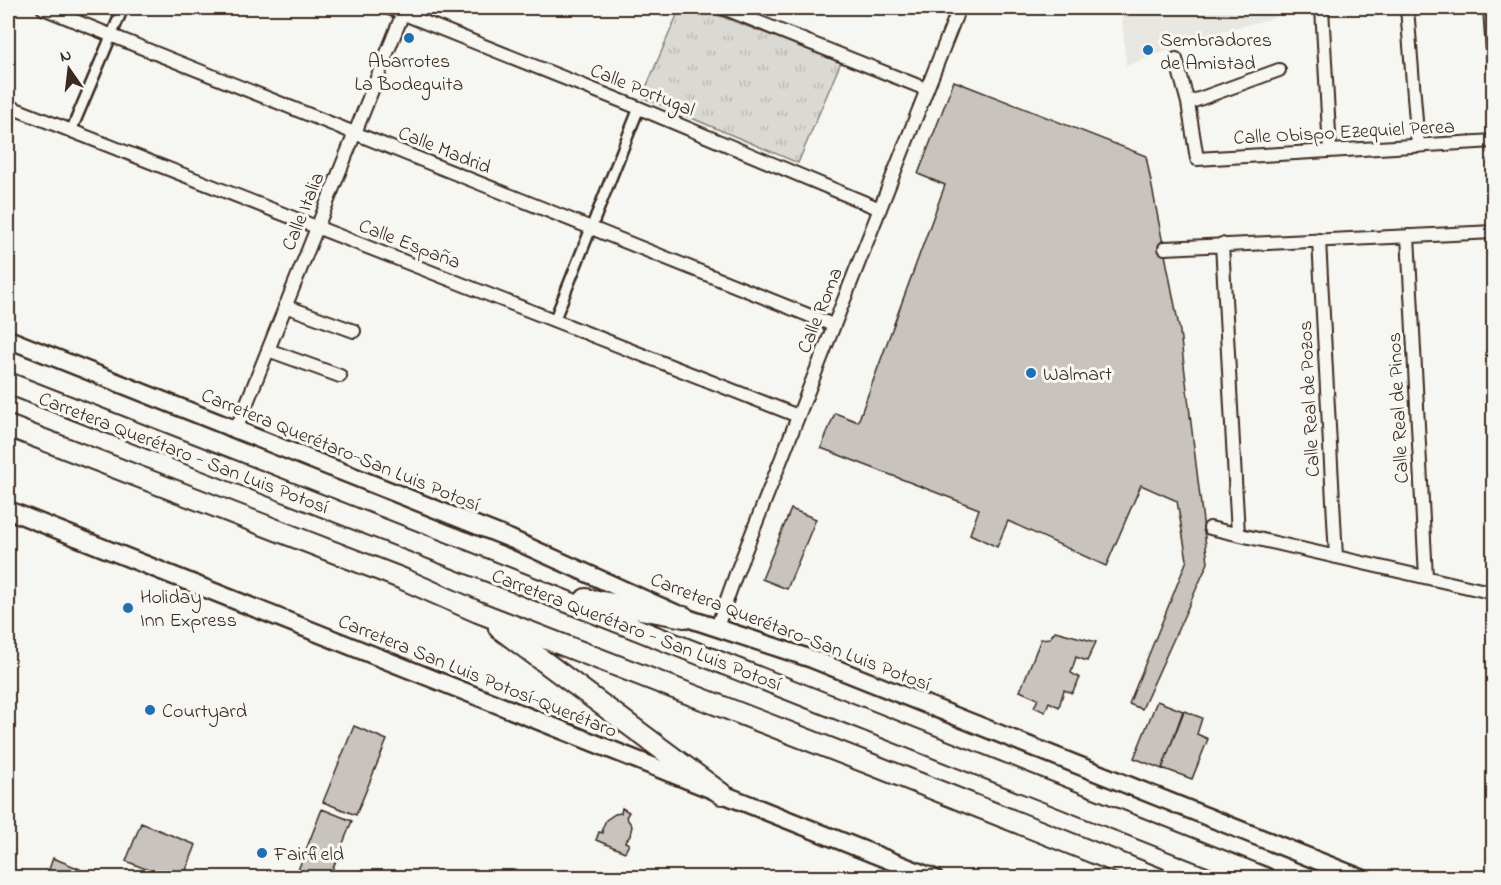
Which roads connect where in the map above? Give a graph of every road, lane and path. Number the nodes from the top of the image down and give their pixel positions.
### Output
1 (43, 8) edge
2 (123, 8) edge
3 (389, 8) edge
4 (723, 8) edge
5 (959, 8) edge
6 (1322, 8) edge
7 (1407, 8) edge
8 (1490, 8) edge
9 (404, 10) edge
10 (112, 36) junction
11 (1176, 59) dead end
12 (1494, 69) edge
13 (1279, 70) dead end
14 (926, 89) junction
15 (1188, 103) junction
16 (8, 106) edge
17 (639, 108) junction
18 (71, 131) junction
19 (354, 134) junction
20 (1494, 141) edge
21 (1418, 146) junction
22 (1330, 151) junction
23 (880, 209) junction
24 (317, 228) junction
25 (592, 229) junction
26 (1494, 232) edge
27 (1408, 236) junction
28 (1319, 240) junction
29 (1222, 244) junction
30 (1165, 248) dead end
31 (285, 306) junction
32 (554, 321) junction
33 (833, 325) junction
34 (354, 331) dead end
35 (8, 339) edge
36 (268, 350) junction
37 (340, 376) dead end
38 (8, 383) edge
39 (798, 417) junction
40 (8, 426) edge
41 (236, 430) junction
42 (8, 510) edge
43 (1210, 528) dead end
44 (1238, 534) junction
45 (1336, 557) junction
46 (1426, 578) junction
47 (540, 591) junction
48 (1494, 593) edge
49 (478, 612) junction
50 (684, 617) junction
51 (717, 627) junction
52 (722, 794) junction
53 (934, 878) edge
54 (1157, 878) edge
55 (1265, 878) edge
56 (1361, 878) edge

1 - 10 street, Calle Madrid
2 - 10 street
3 - 9 street, Calle Portugal
4 - 14 street
5 - 14 street, Calle Roma
6 - 22 street
7 - 21 street
8 - 12 street
9 - 17 street, Calle Portugal
9 - 19 street, Calle Italia
10 - 18 street
10 - 19 street, Calle Madrid
11 - 15 street
13 - 15 street
14 - 23 street, Calle Roma
15 - 22 street, Calle Obispo Ezequiel Perea
16 - 18 street, Calle España
17 - 23 street, Calle Portugal
17 - 25 street
18 - 24 street, Calle España
19 - 24 street, Calle Italia
19 - 25 street, Calle Madrid
20 - 21 street, Calle Obispo Ezequiel Perea
21 - 22 street, Calle Obispo Ezequiel Perea
23 - 33 street, Calle Roma
24 - 31 street, Calle Italia
24 - 32 street, Calle España
25 - 32 street
25 - 33 street, Calle Madrid
26 - 27 street
27 - 28 street
27 - 46 street, Calle Real de Pinos
28 - 29 street
28 - 45 street, Calle Real de Pozos
29 - 30 street
29 - 44 street
31 - 34 street
31 - 36 street, Calle Italia
32 - 39 street, Calle España
33 - 39 street, Calle Roma
35 - 41 main road, Carretera Querétaro-San Luis Potosí
36 - 37 street
36 - 41 street, Calle Italia
38 - 47 highway, Carretera Querétaro - San Luis Potosí
39 - 51 street, Calle Roma
40 - 49 highway, Carretera Querétaro - San Luis Potosí
41 - 50 main road, Carretera Querétaro-San Luis Potosí
42 - 52 main road, Carretera San Luis Potosí-Querétaro
43 - 44 street
44 - 45 street
45 - 46 street
46 - 48 street
47 - 50 highway
47 - 55 highway, Carretera Querétaro - San Luis Potosí
49 - 52 highway
49 - 54 highway, Carretera Querétaro - San Luis Potosí
50 - 51 main road, Carretera Querétaro-San Luis Potosí
51 - 56 main road, Carretera Querétaro-San Luis Potosí
52 - 53 main road, Carretera San Luis Potosí-Querétaro

